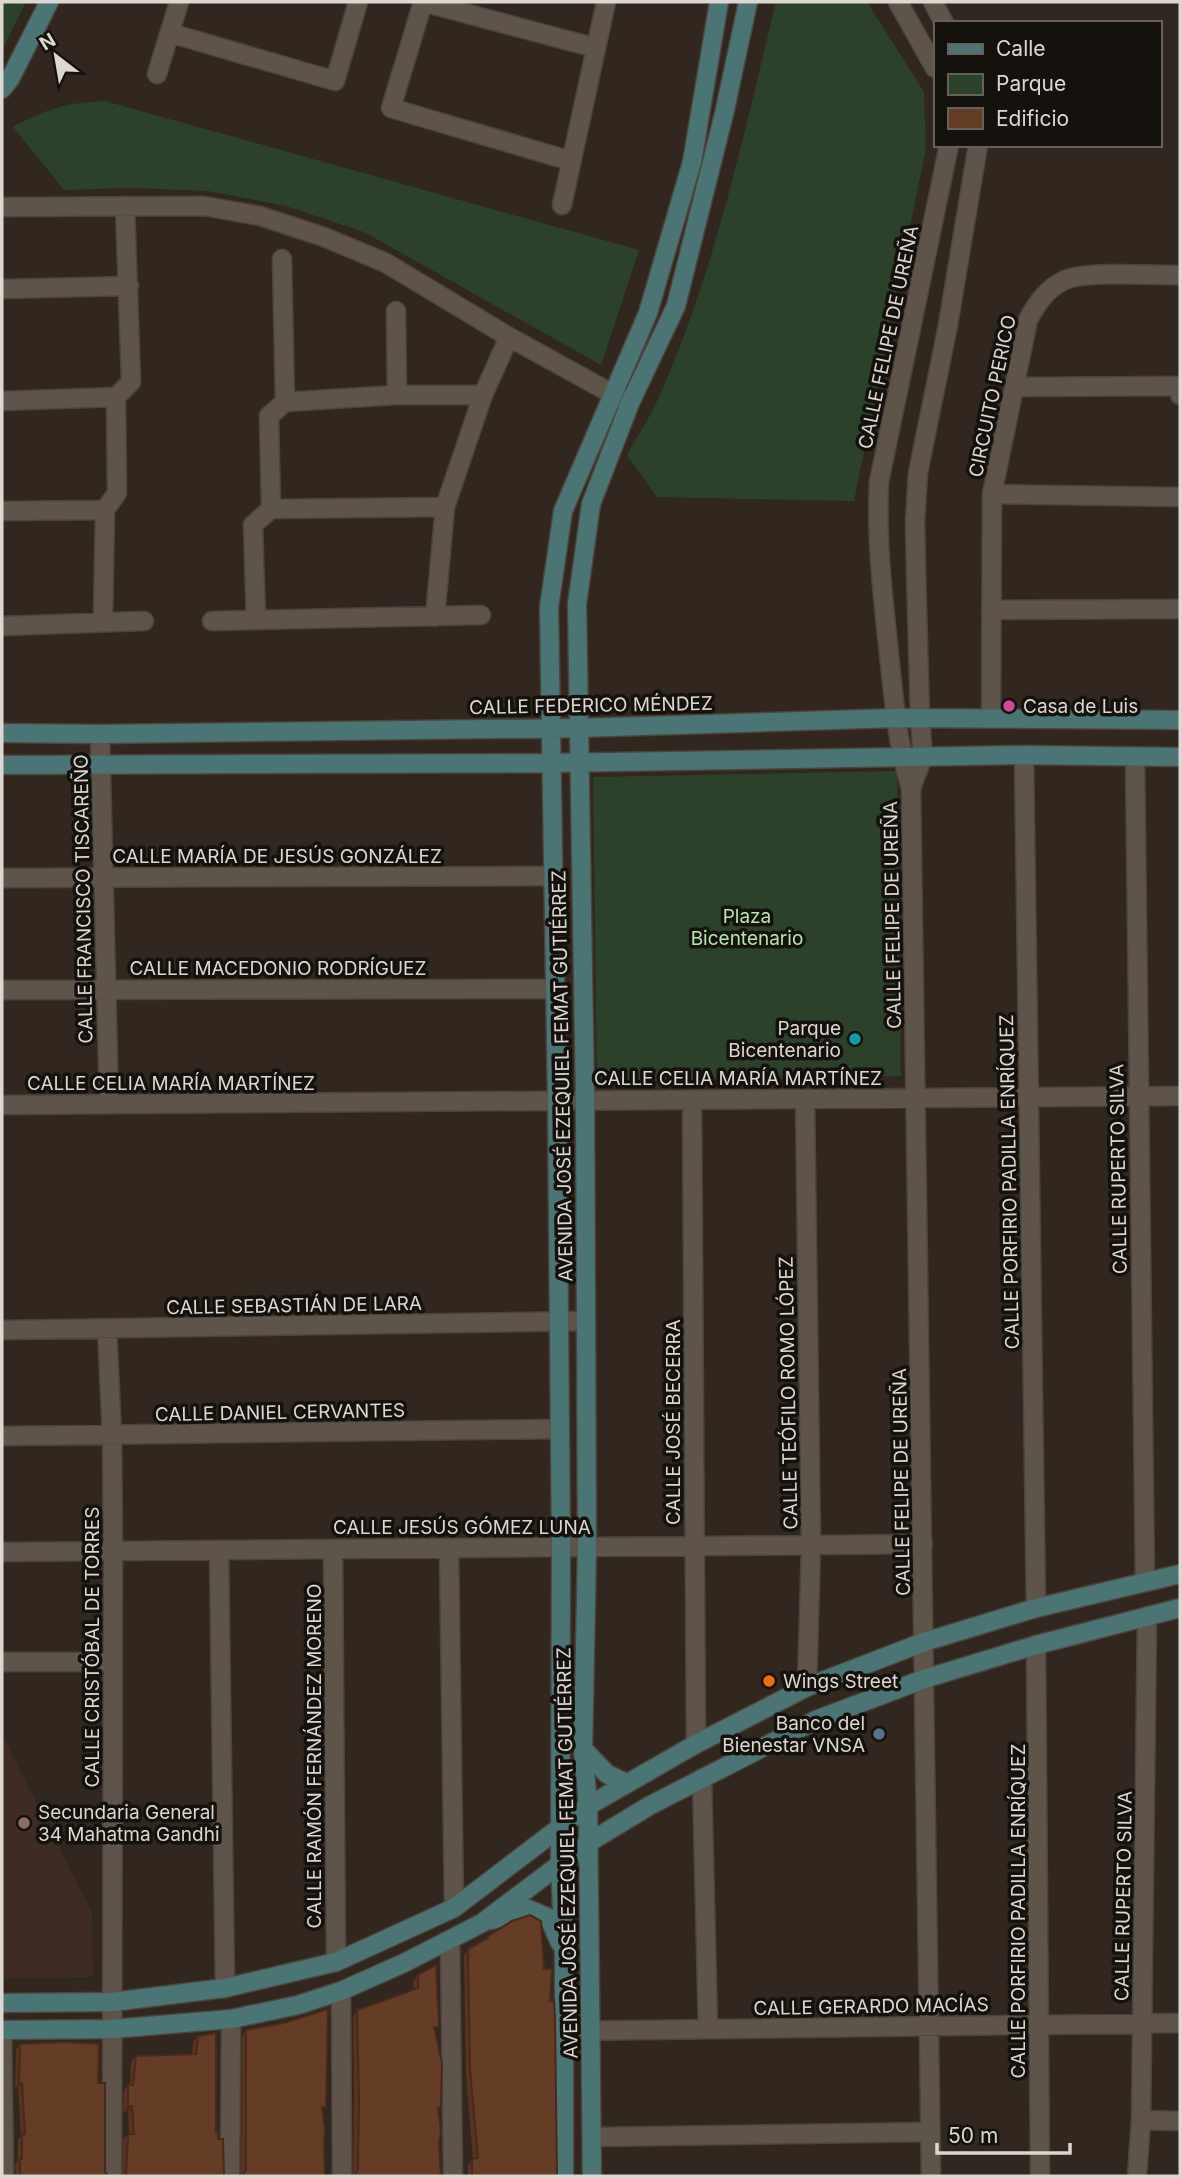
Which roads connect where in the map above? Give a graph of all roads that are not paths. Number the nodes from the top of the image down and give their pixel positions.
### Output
1 (49, 2) edge
2 (179, 2) edge
3 (358, 2) edge
4 (423, 2) edge
5 (606, 2) edge
6 (719, 2) edge
7 (748, 2) edge
8 (898, 2) edge
9 (933, 2) edge
10 (943, 21) edge
11 (170, 33) junction
12 (596, 48) junction
13 (934, 66) edge
14 (157, 74) dead end
15 (2, 89) edge
16 (949, 147) edge
17 (978, 147) edge
18 (571, 161) junction
19 (562, 205) dead end
20 (125, 206) junction
21 (2, 207) edge
22 (282, 259) dead end
23 (1180, 275) edge
24 (129, 286) junction
25 (2, 289) edge
26 (396, 311) dead end
27 (509, 337) junction
28 (1180, 386) edge
29 (1014, 387) junction
30 (397, 395) junction
31 (483, 395) junction
32 (611, 395) junction
33 (1180, 395) edge
34 (116, 397) junction
35 (2, 401) edge
36 (285, 402) junction
37 (630, 403) junction
38 (992, 494) junction
39 (1180, 497) edge
40 (445, 507) junction
41 (271, 509) junction
42 (105, 510) junction
43 (2, 511) edge
44 (1180, 609) edge
45 (991, 610) junction
46 (481, 615) dead end
47 (435, 617) junction
48 (256, 620) junction
49 (103, 621) junction
50 (144, 621) dead end
51 (212, 621) dead end
52 (2, 626) edge
53 (896, 718) junction
54 (920, 718) junction
55 (991, 719) junction
56 (1180, 720) edge
57 (550, 727) junction
58 (578, 727) junction
59 (2, 733) edge
60 (100, 734) junction
61 (1024, 755) junction
62 (901, 756) junction
63 (923, 757) junction
64 (1135, 757) junction
65 (1180, 757) edge
66 (579, 762) junction
67 (550, 763) junction
68 (2, 765) edge
69 (101, 765) junction
70 (911, 788) junction
71 (552, 876) junction
72 (2, 878) edge
73 (104, 878) junction
74 (106, 989) junction
75 (555, 989) junction
76 (2, 990) edge
77 (1138, 1096) junction
78 (1180, 1096) edge
79 (1028, 1097) junction
80 (917, 1098) junction
81 (804, 1099) junction
82 (585, 1100) junction
83 (692, 1100) junction
84 (557, 1101) junction
85 (109, 1104) junction
86 (2, 1105) edge
87 (586, 1321) junction
88 (558, 1322) junction
89 (107, 1329) junction
90 (2, 1330) edge
91 (559, 1429) junction
92 (112, 1435) junction
93 (2, 1436) edge
94 (922, 1544) junction
95 (811, 1545) junction
96 (695, 1546) junction
97 (561, 1547) junction
98 (587, 1547) junction
99 (449, 1548) junction
100 (334, 1549) junction
101 (219, 1550) junction
102 (113, 1551) junction
103 (2, 1552) edge
104 (1180, 1574) edge
105 (1144, 1582) junction
106 (1036, 1608) junction
107 (1180, 1608) edge
108 (1147, 1616) junction
109 (924, 1642) junction
110 (1036, 1645) junction
111 (2, 1662) edge
112 (113, 1662) junction
113 (924, 1679) junction
114 (807, 1687) junction
115 (696, 1744) junction
116 (583, 1749) junction
117 (702, 1778) junction
118 (626, 1783) junction
119 (588, 1806) junction
120 (561, 1825) junction
121 (589, 1843) junction
122 (560, 1863) junction
123 (454, 1908) junction
124 (482, 1923) junction
125 (450, 1940) junction
126 (564, 1954) junction
127 (336, 1962) junction
128 (225, 1988) junction
129 (341, 1991) junction
130 (112, 2002) junction
131 (2, 2003) edge
132 (230, 2019) junction
133 (1180, 2023) edge
134 (1143, 2024) junction
135 (1040, 2025) junction
136 (929, 2026) junction
137 (112, 2029) junction
138 (708, 2029) junction
139 (2, 2031) edge
140 (563, 2031) junction
141 (591, 2031) junction
142 (1141, 2120) junction
143 (1180, 2120) edge
144 (930, 2132) junction
145 (592, 2137) junction
146 (4, 2176) edge
147 (112, 2176) edge
148 (230, 2176) edge
149 (342, 2176) edge
150 (453, 2176) edge
151 (564, 2176) edge
152 (592, 2176) edge
153 (931, 2176) edge
154 (1040, 2176) edge
155 (1137, 2176) edge

1 - 15 street
2 - 11 street
3 - 11 street
4 - 12 street
4 - 18 street
5 - 12 street
6 - 32 street, AVENIDA JOSÉ EZEQUIEL FEMAT GUTIÉRREZ
7 - 37 street, AVENIDA JOSÉ EZEQUIEL FEMAT GUTIÉRREZ
8 - 13 street
9 - 10 street
11 - 14 street
12 - 18 street
16 - 53 street, CALLE FELIPE DE UREÑA
17 - 54 street, CALLE FELIPE DE UREÑA
18 - 19 street
20 - 21 street
20 - 24 street
20 - 27 street
22 - 36 street
23 - 29 street, CIRCUITO PERICO
24 - 25 street
24 - 34 street
26 - 30 street
27 - 31 street
27 - 32 street
28 - 29 street
28 - 33 street
29 - 38 street, CIRCUITO PERICO
30 - 31 street
30 - 36 street
31 - 40 street
32 - 37 street
32 - 57 street, AVENIDA JOSÉ EZEQUIEL FEMAT GUTIÉRREZ
34 - 35 street
34 - 42 street
36 - 41 street
37 - 58 street, AVENIDA JOSÉ EZEQUIEL FEMAT GUTIÉRREZ
38 - 39 street
38 - 45 street, CIRCUITO PERICO
40 - 41 street
40 - 47 street
41 - 48 street
42 - 43 street
42 - 49 street
44 - 45 street
45 - 55 street, CIRCUITO PERICO
46 - 47 street
47 - 48 street
48 - 51 street
49 - 50 street
49 - 52 street
53 - 54 street, CALLE FEDERICO MÉNDEZ
53 - 58 street, CALLE FEDERICO MÉNDEZ
53 - 62 street, CALLE FELIPE DE UREÑA
54 - 55 street, CALLE FEDERICO MÉNDEZ
54 - 63 street, CALLE FELIPE DE UREÑA
55 - 56 street, CALLE FEDERICO MÉNDEZ
57 - 58 street, CALLE FEDERICO MÉNDEZ
57 - 60 street, CALLE FEDERICO MÉNDEZ
57 - 67 street, AVENIDA JOSÉ EZEQUIEL FEMAT GUTIÉRREZ
58 - 66 street, AVENIDA JOSÉ EZEQUIEL FEMAT GUTIÉRREZ
59 - 60 street, CALLE FEDERICO MÉNDEZ
60 - 69 street, CALLE FRANCISCO TISCAREÑO
61 - 63 street
61 - 64 street
61 - 79 street, CALLE PORFIRIO PADILLA ENRÍQUEZ
62 - 63 street
62 - 66 street
62 - 70 street, CALLE FELIPE DE UREÑA
63 - 70 street, CALLE FELIPE DE UREÑA
64 - 65 street
64 - 77 street, CALLE RUPERTO SILVA
66 - 67 street
66 - 82 street, AVENIDA JOSÉ EZEQUIEL FEMAT GUTIÉRREZ
67 - 69 street
67 - 71 street, AVENIDA JOSÉ EZEQUIEL FEMAT GUTIÉRREZ
68 - 69 street
69 - 73 street, CALLE FRANCISCO TISCAREÑO
70 - 80 street, CALLE FELIPE DE UREÑA
71 - 73 street, CALLE MARÍA DE JESÚS GONZÁLEZ
71 - 75 street, AVENIDA JOSÉ EZEQUIEL FEMAT GUTIÉRREZ
72 - 73 street, CALLE MARÍA DE JESÚS GONZÁLEZ
73 - 74 street, CALLE FRANCISCO TISCAREÑO
74 - 75 street, CALLE MACEDONIO RODRÍGUEZ
74 - 76 street, CALLE MACEDONIO RODRÍGUEZ
74 - 85 street, CALLE FRANCISCO TISCAREÑO
75 - 84 street, AVENIDA JOSÉ EZEQUIEL FEMAT GUTIÉRREZ
77 - 78 street, CALLE CELIA MARÍA MARTÍNEZ
77 - 79 street, CALLE CELIA MARÍA MARTÍNEZ
77 - 105 street, CALLE RUPERTO SILVA
79 - 80 street, CALLE CELIA MARÍA MARTÍNEZ
79 - 106 street, CALLE PORFIRIO PADILLA ENRÍQUEZ
80 - 81 street, CALLE CELIA MARÍA MARTÍNEZ
80 - 94 street, CALLE FELIPE DE UREÑA
81 - 83 street, CALLE CELIA MARÍA MARTÍNEZ
81 - 95 street, CALLE TEÓFILO ROMO LÓPEZ
82 - 83 street, CALLE CELIA MARÍA MARTÍNEZ
82 - 84 street, CALLE CELIA MARÍA MARTÍNEZ
82 - 87 street, AVENIDA JOSÉ EZEQUIEL FEMAT GUTIÉRREZ
83 - 96 street, CALLE JOSÉ BECERRA
84 - 85 street, CALLE CELIA MARÍA MARTÍNEZ
84 - 88 street, AVENIDA JOSÉ EZEQUIEL FEMAT GUTIÉRREZ
85 - 86 street, CALLE CELIA MARÍA MARTÍNEZ
87 - 88 street, CALLE SEBASTIÁN DE LARA
87 - 98 street, AVENIDA JOSÉ EZEQUIEL FEMAT GUTIÉRREZ
88 - 89 street, CALLE SEBASTIÁN DE LARA
88 - 91 street, AVENIDA JOSÉ EZEQUIEL FEMAT GUTIÉRREZ
89 - 90 street, CALLE SEBASTIÁN DE LARA
89 - 92 street, CALLE CRISTÓBAL DE TORRES
91 - 92 street, CALLE DANIEL CERVANTES
91 - 97 street, AVENIDA JOSÉ EZEQUIEL FEMAT GUTIÉRREZ
92 - 93 street, CALLE DANIEL CERVANTES
92 - 102 street, CALLE CRISTÓBAL DE TORRES
94 - 95 street, CALLE JESÚS GÓMEZ LUNA
94 - 109 street, CALLE FELIPE DE UREÑA
95 - 96 street, CALLE JESÚS GÓMEZ LUNA
95 - 114 street, CALLE TEÓFILO ROMO LÓPEZ
96 - 98 street, CALLE JESÚS GÓMEZ LUNA
96 - 115 street, CALLE JOSÉ BECERRA
97 - 98 street, CALLE JESÚS GÓMEZ LUNA
97 - 99 street, CALLE JESÚS GÓMEZ LUNA
97 - 120 street, AVENIDA JOSÉ EZEQUIEL FEMAT GUTIÉRREZ
98 - 116 street, AVENIDA JOSÉ EZEQUIEL FEMAT GUTIÉRREZ
99 - 100 street, CALLE JESÚS GÓMEZ LUNA
99 - 123 street
100 - 101 street, CALLE JESÚS GÓMEZ LUNA
100 - 127 street, CALLE RAMÓN FERNÁNDEZ MORENO
101 - 102 street, CALLE JESÚS GÓMEZ LUNA
101 - 128 street
102 - 103 street, CALLE JESÚS GÓMEZ LUNA
102 - 112 street, CALLE CRISTÓBAL DE TORRES
104 - 105 street
105 - 106 street
106 - 109 street
107 - 108 street
108 - 110 street
108 - 134 street, CALLE RUPERTO SILVA
109 - 113 street, CALLE FELIPE DE UREÑA
109 - 114 street
110 - 113 street
110 - 135 street, CALLE PORFIRIO PADILLA ENRÍQUEZ
111 - 112 street
112 - 130 street, CALLE CRISTÓBAL DE TORRES
113 - 117 street
113 - 136 street, CALLE FELIPE DE UREÑA
114 - 115 street
115 - 118 street
116 - 118 street
116 - 119 street, AVENIDA JOSÉ EZEQUIEL FEMAT GUTIÉRREZ
117 - 121 street
117 - 138 street
118 - 119 street
119 - 120 street
119 - 121 street, AVENIDA JOSÉ EZEQUIEL FEMAT GUTIÉRREZ
120 - 122 street, AVENIDA JOSÉ EZEQUIEL FEMAT GUTIÉRREZ
120 - 123 street
121 - 122 street
121 - 141 street, AVENIDA JOSÉ EZEQUIEL FEMAT GUTIÉRREZ
122 - 124 street
122 - 126 street, AVENIDA JOSÉ EZEQUIEL FEMAT GUTIÉRREZ
123 - 127 street
124 - 125 street
124 - 126 street
125 - 129 street
125 - 150 street
126 - 140 street, AVENIDA JOSÉ EZEQUIEL FEMAT GUTIÉRREZ
127 - 128 street
128 - 130 street
129 - 132 street
129 - 149 street
130 - 131 street
130 - 137 street, CALLE CRISTÓBAL DE TORRES
132 - 137 street
132 - 148 street
133 - 134 street, CALLE GERARDO MACÍAS
134 - 135 street, CALLE GERARDO MACÍAS
134 - 142 street, CALLE RUPERTO SILVA
135 - 136 street, CALLE GERARDO MACÍAS
135 - 154 street, CALLE PORFIRIO PADILLA ENRÍQUEZ
136 - 138 street, CALLE GERARDO MACÍAS
136 - 144 street, CALLE FELIPE DE UREÑA
137 - 139 street
137 - 147 street, CALLE CRISTÓBAL DE TORRES
138 - 141 street, CALLE GERARDO MACÍAS
139 - 146 street
140 - 141 street, CALLE GERARDO MACÍAS
140 - 151 street, AVENIDA JOSÉ EZEQUIEL FEMAT GUTIÉRREZ
141 - 145 street, AVENIDA JOSÉ EZEQUIEL FEMAT GUTIÉRREZ
142 - 143 street
142 - 155 street, CALLE RUPERTO SILVA
144 - 145 street
144 - 153 street, CALLE FELIPE DE UREÑA
145 - 152 street, AVENIDA JOSÉ EZEQUIEL FEMAT GUTIÉRREZ

